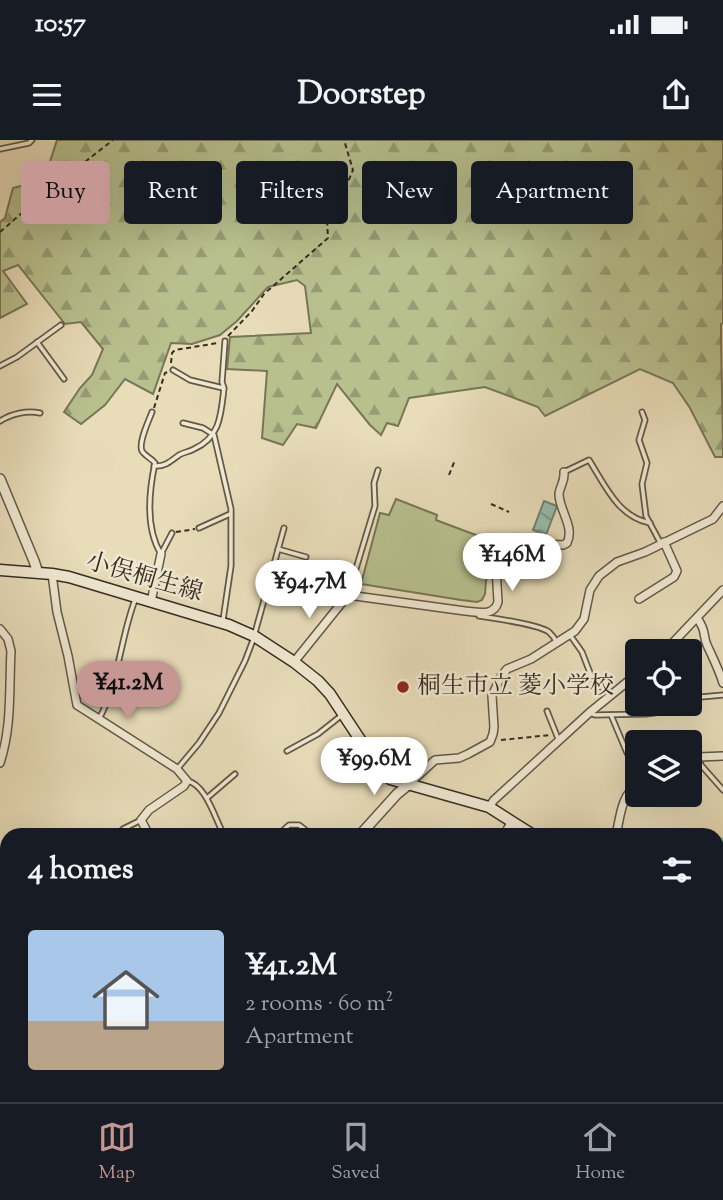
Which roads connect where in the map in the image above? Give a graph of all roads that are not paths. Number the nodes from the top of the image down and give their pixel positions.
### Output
1 (32, 140) edge
2 (0, 149) edge
3 (61, 325) dead end
4 (225, 341) road end
5 (37, 342) junction
6 (0, 366) edge
7 (173, 370) road end
8 (64, 379) dead end
9 (224, 388) junction
10 (152, 412) road end
11 (642, 412) dead end
12 (40, 413) dead end
13 (0, 421) edge
14 (183, 423) dead end
15 (214, 435) junction
16 (154, 466) junction
17 (378, 470) dead end
18 (564, 472) joint
19 (0, 478) edge
20 (723, 506) edge
21 (230, 514) junction
22 (650, 523) junction
23 (199, 528) road end
24 (284, 528) dead end
25 (172, 533) road end
26 (663, 543) junction
27 (278, 549) junction
28 (160, 554) junction
29 (306, 557) dead end
30 (0, 570) edge
31 (38, 573) junction
32 (52, 574) junction
33 (723, 590) edge
34 (348, 595) junction
35 (136, 598) junction
36 (639, 599) dead end
37 (151, 602) junction
38 (466, 611) junction
39 (697, 618) junction
40 (222, 623) junction
41 (0, 629) edge
42 (570, 635) junction
43 (254, 636) junction
44 (677, 639) edge
45 (557, 643) junction
46 (294, 662) junction
47 (625, 683) edge
48 (723, 683) edge
49 (610, 695) junction
50 (723, 695) edge
51 (702, 697) edge
52 (547, 711) dead end
53 (589, 713) junction
54 (625, 714) edge
55 (342, 715) junction
56 (611, 715) junction
57 (99, 719) junction
58 (557, 738) junction
59 (625, 748) edge
60 (287, 751) dead end
61 (723, 756) edge
62 (702, 757) edge
63 (0, 763) edge
64 (702, 766) edge
65 (177, 769) junction
66 (235, 774) dead end
67 (187, 781) junction
68 (408, 785) junction
69 (723, 790) edge
70 (207, 798) junction
71 (625, 799) edge
72 (489, 807) junction
73 (141, 820) junction
74 (512, 821) junction
75 (125, 828) edge
76 (145, 828) edge
77 (221, 828) edge
78 (286, 828) edge
79 (303, 828) edge
80 (366, 828) edge
81 (508, 828) edge
82 (522, 828) edge
83 (618, 828) edge

1 - 2 lane
3 - 5 lane
4 - 9 lane
5 - 6 lane
5 - 8 lane
7 - 9 lane
9 - 15 lane
10 - 16 lane
11 - 22 lane
12 - 13 lane
14 - 15 lane
15 - 16 lane
15 - 21 lane
16 - 28 lane
17 - 34 lane
18 - 22 lane
18 - 38 street
19 - 31 street
20 - 26 street
21 - 23 lane
21 - 40 lane
22 - 26 lane
24 - 27 lane
25 - 28 lane
26 - 36 street
26 - 42 street
27 - 29 lane
27 - 43 lane
28 - 37 street
30 - 31 main road, 小俣桐生線
31 - 32 main road, 小俣桐生線
32 - 35 main road, 小俣桐生線
32 - 57 street
33 - 39 street
34 - 38 street
34 - 46 street
35 - 37 main road, 小俣桐生線
35 - 57 lane
37 - 40 main road, 小俣桐生線
38 - 45 lane
39 - 44 street
39 - 48 street
40 - 43 main road, 小俣桐生線
41 - 63 street
42 - 45 street
42 - 49 lane
43 - 46 main road, 小俣桐生線
43 - 65 lane
45 - 68 street
46 - 55 main road, 小俣桐生線
47 - 49 street
49 - 53 street
50 - 51 lane
52 - 58 lane
53 - 56 lane
53 - 58 street
54 - 56 lane
55 - 60 lane
55 - 68 main road, 小俣桐生線
56 - 59 lane
57 - 65 street
58 - 72 street
61 - 62 street
64 - 69 lane
65 - 67 street
66 - 70 lane
67 - 70 lane
67 - 73 street
68 - 72 main road, 小俣桐生線
68 - 80 street
70 - 77 lane
71 - 83 street
72 - 74 main road, 小俣桐生線
73 - 75 lane
73 - 76 street
74 - 81 street
74 - 82 main road, 小俣桐生線
78 - 79 lane

